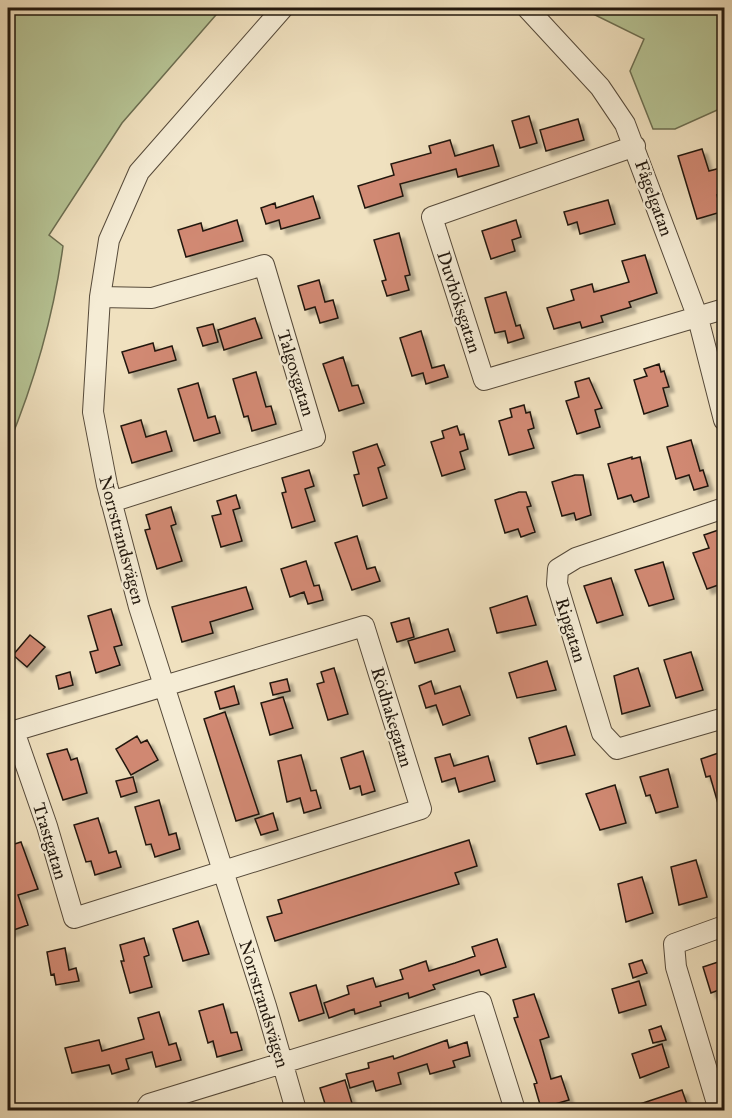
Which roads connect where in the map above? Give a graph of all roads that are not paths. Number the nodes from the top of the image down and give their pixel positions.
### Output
1 (283, 8) edge
2 (527, 8) edge
3 (635, 146) junction
4 (100, 297) junction
5 (724, 309) edge
6 (698, 318) junction
7 (724, 420) edge
8 (111, 502) junction
9 (724, 508) edge
10 (164, 685) junction
11 (724, 718) edge
12 (223, 873) junction
13 (724, 926) edge
14 (282, 1064) junction
15 (145, 1110) edge
16 (296, 1110) edge
17 (515, 1110) edge
18 (719, 1110) edge

1 - 4 street, Norrstrandsvägen
2 - 3 street, Fågelgatan
3 - 6 street, Fågelgatan
3 - 6 street, Duvhöksgatan
4 - 8 street, Norrstrandsvägen
4 - 8 street, Talgoxgatan
5 - 6 street
6 - 7 street, Fågelgatan
8 - 10 street, Norrstrandsvägen
9 - 11 street, Ripgatan
10 - 12 street, Norrstrandsvägen
10 - 12 street, Trastgatan
10 - 12 street, Rödhakegatan
12 - 14 street, Norrstrandsvägen
13 - 18 street
14 - 15 street
14 - 16 street, Norrstrandsvägen
14 - 17 street

